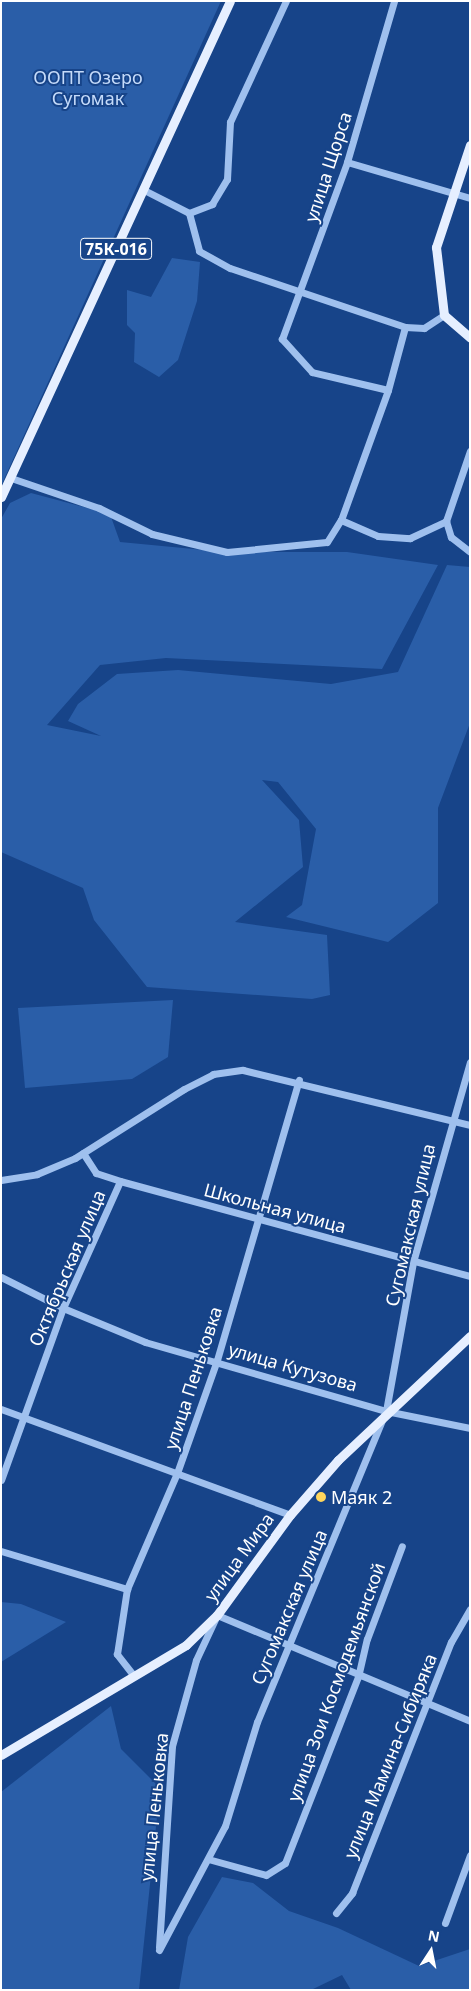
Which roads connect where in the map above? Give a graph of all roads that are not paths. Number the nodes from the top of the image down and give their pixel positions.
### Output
1 (230, 1) edge
2 (286, 1) edge
3 (394, 1) edge
4 (470, 145) edge
5 (347, 162) junction
6 (453, 189) junction
7 (144, 190) junction
8 (470, 198) edge
9 (189, 213) junction
10 (301, 293) junction
11 (444, 315) junction
12 (406, 328) junction
13 (470, 338) edge
14 (388, 390) junction
15 (470, 451) edge
16 (11, 478) junction
17 (1, 497) edge
18 (341, 520) junction
19 (446, 521) junction
20 (470, 552) edge
21 (470, 1062) edge
22 (299, 1080) junction
23 (450, 1119) junction
24 (470, 1125) edge
25 (83, 1153) junction
26 (1, 1180) edge
27 (120, 1181) junction
28 (257, 1218) junction
29 (413, 1262) junction
30 (1, 1276) edge
31 (470, 1276) edge
32 (62, 1308) junction
33 (470, 1336) edge
34 (217, 1360) junction
35 (1, 1409) edge
36 (386, 1411) junction
37 (24, 1419) junction
38 (470, 1428) edge
39 (177, 1473) junction
40 (1, 1480) edge
41 (290, 1515) junction
42 (402, 1546) dead end
43 (1, 1551) edge
44 (127, 1589) junction
45 (470, 1609) edge
46 (217, 1615) junction
47 (291, 1643) junction
48 (134, 1676) junction
49 (358, 1677) junction
50 (428, 1701) junction
51 (470, 1721) edge
52 (1, 1755) edge
53 (470, 1855) edge
54 (208, 1859) junction
55 (336, 1913) dead end
56 (445, 1923) dead end
57 (159, 1950) joint

1 - 7 main road, 75К-016
2 - 9 street
3 - 5 street, улица Щорса
4 - 6 main road
5 - 6 street
5 - 10 street, улица Щорса
6 - 8 street
6 - 11 main road
7 - 9 street
7 - 16 main road, 75К-016
9 - 10 street
10 - 12 street
10 - 14 street, улица Щорса
11 - 12 street
11 - 13 main road
12 - 14 street
14 - 18 street
15 - 19 street
16 - 17 main road, 75К-016
16 - 18 street
18 - 19 street
19 - 20 street
21 - 23 street, Сугомакская улица
22 - 23 street
22 - 25 street
22 - 28 street, улица Пеньковка
23 - 24 street
23 - 29 street, Сугомакская улица
25 - 26 street
25 - 27 street, Школьная улица
27 - 28 street, Школьная улица
27 - 32 street, Октябрьская улица
28 - 29 street, Школьная улица
28 - 34 street, улица Пеньковка
29 - 31 street, Школьная улица
29 - 36 street, Сугомакская улица
30 - 32 street, улица Кутузова
32 - 34 street, улица Кутузова
32 - 37 street, Октябрьская улица
33 - 36 main road, улица Мира
34 - 36 street, улица Кутузова
34 - 39 street, улица Пеньковка
35 - 37 street
36 - 38 street, улица Кутузова
36 - 41 main road, улица Мира
36 - 47 street, Сугомакская улица
37 - 39 street
37 - 40 street, Октябрьская улица
39 - 41 street
39 - 44 street, улица Пеньковка
41 - 46 main road, улица Мира
42 - 49 street, улица Зои Космодемьянской
43 - 44 street
44 - 48 street, улица Пеньковка
45 - 50 street, улица Мамина-Сибиряка
46 - 47 street
46 - 48 main road, улица Мира
46 - 57 street, улица Пеньковка
47 - 49 street
47 - 54 street, Сугомакская улица
48 - 52 main road, улица Мира
49 - 50 street
49 - 54 street, улица Зои Космодемьянской
50 - 51 street
50 - 55 street, улица Мамина-Сибиряка
53 - 56 street
54 - 57 street, Сугомакская улица

